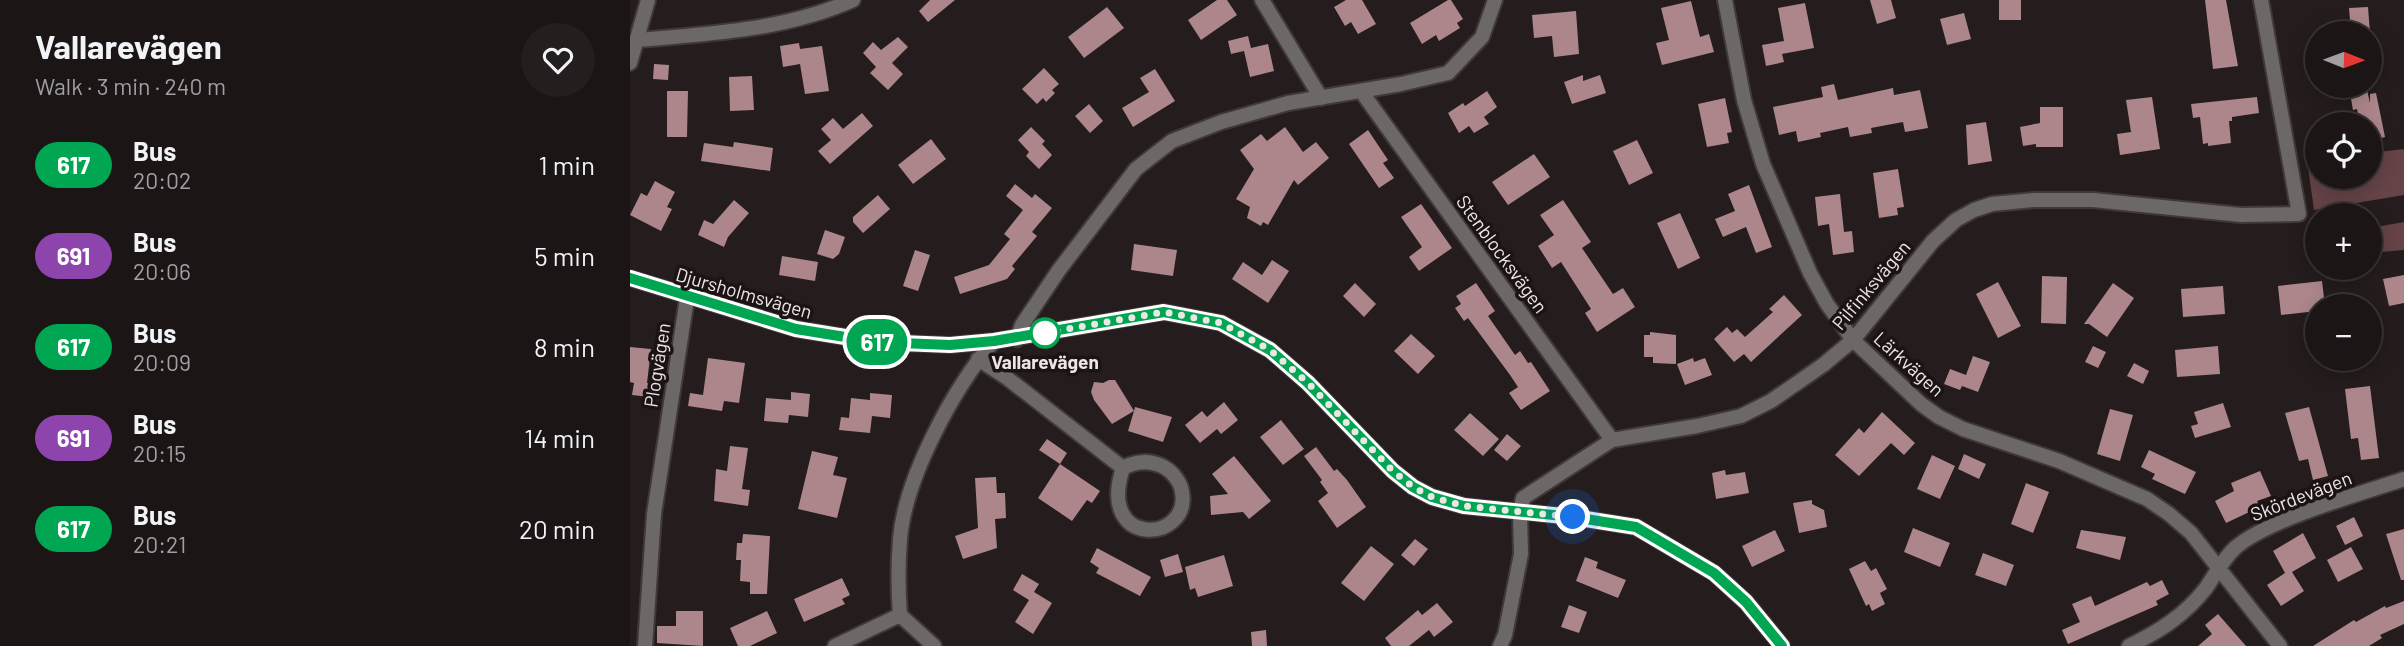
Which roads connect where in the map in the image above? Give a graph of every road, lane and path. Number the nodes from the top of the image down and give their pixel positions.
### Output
1 (648, 0) edge
2 (853, 0) edge
3 (1262, 0) edge
4 (1495, 0) edge
5 (1725, 0) edge
6 (2261, 0) edge
7 (637, 40) junction
8 (630, 62) edge
9 (1360, 91) junction
10 (1321, 97) junction
11 (630, 278) edge
12 (687, 298) junction
13 (1017, 339) junction
14 (1853, 340) junction
15 (994, 341) junction
16 (978, 359) junction
17 (1612, 440) junction
18 (1123, 468) junction
19 (2404, 479) edge
20 (1520, 513) junction
21 (2218, 570) junction
22 (900, 615) junction
23 (645, 646) edge
24 (835, 646) edge
25 (934, 646) edge
26 (1500, 646) edge
27 (1782, 646) edge
28 (2130, 646) edge
29 (2280, 646) edge

1 - 7 street
2 - 7 street
3 - 10 street
4 - 9 street
5 - 14 street, Lärkvägen
6 - 14 street, Pilfinksvägen
7 - 8 street
9 - 10 street
9 - 17 street, Stenblocksvägen
10 - 13 street
11 - 12 street, Djursholmsvägen
12 - 15 street, Djursholmsvägen
12 - 23 street, Plogvägen
13 - 15 street, Djursholmsvägen
13 - 20 street, Djursholmsvägen
14 - 17 street, Pilfinksvägen
14 - 21 street, Lärkvägen
15 - 16 street
16 - 18 street
16 - 22 street
17 - 20 street, Pilfinksvägen
18 - 18 street
19 - 21 street, Skördevägen
20 - 26 street
20 - 27 street, Djursholmsvägen
21 - 28 street, Skördevägen
21 - 29 street, Lärkvägen
22 - 24 street
22 - 25 street

